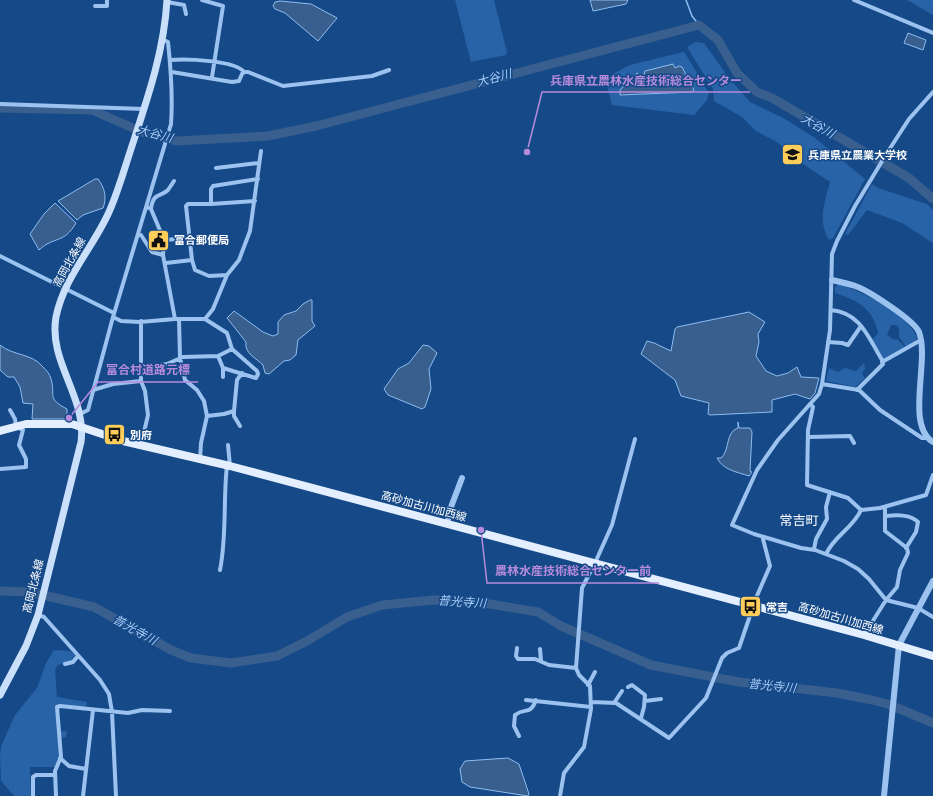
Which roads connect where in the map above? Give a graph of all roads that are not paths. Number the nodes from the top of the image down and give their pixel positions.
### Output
1 (107, 0) edge
2 (202, 0) edge
3 (854, 0) edge
4 (167, 1) edge
5 (95, 6) dead end
6 (186, 14) dead end
7 (933, 32) edge
8 (162, 39) junction
9 (170, 60) junction
10 (214, 62) junction
11 (389, 70) dead end
12 (172, 72) junction
13 (244, 72) junction
14 (212, 77) junction
15 (933, 92) edge
16 (0, 104) edge
17 (144, 109) junction
18 (261, 151) dead end
19 (259, 163) junction
20 (216, 168) dead end
21 (258, 179) junction
22 (174, 181) dead end
23 (255, 201) junction
24 (211, 204) junction
25 (149, 208) junction
26 (139, 235) junction
27 (189, 238) junction
28 (164, 240) junction
29 (163, 255) junction
30 (0, 256) edge
31 (192, 260) junction
32 (166, 263) junction
33 (227, 275) junction
34 (832, 280) junction
35 (65, 288) junction
36 (831, 310) junction
37 (114, 312) junction
38 (113, 317) junction
39 (177, 319) junction
40 (206, 319) junction
41 (141, 322) junction
42 (861, 326) junction
43 (920, 340) junction
44 (828, 342) junction
45 (232, 349) junction
46 (218, 356) junction
47 (180, 358) junction
48 (882, 362) junction
49 (143, 368) junction
50 (223, 368) junction
51 (242, 373) junction
52 (223, 377) dead end
53 (142, 381) junction
54 (822, 384) junction
55 (93, 390) junction
56 (857, 390) junction
57 (810, 404) junction
58 (10, 410) dead end
59 (234, 411) junction
60 (80, 414) junction
61 (207, 416) junction
62 (240, 426) dead end
63 (16, 427) junction
64 (82, 427) junction
65 (0, 431) edge
66 (809, 437) junction
67 (926, 438) junction
68 (635, 439) dead end
69 (933, 442) edge
70 (854, 443) dead end
71 (228, 445) dead end
72 (140, 446) junction
73 (200, 458) junction
74 (228, 465) junction
75 (0, 469) edge
76 (933, 475) edge
77 (462, 478) dead end
78 (830, 492) junction
79 (885, 507) junction
80 (861, 510) junction
81 (886, 516) junction
82 (447, 524) junction
83 (764, 536) junction
84 (906, 548) junction
85 (814, 549) junction
86 (826, 554) junction
87 (595, 563) junction
88 (220, 570) dead end
89 (933, 581) edge
90 (886, 600) junction
91 (754, 605) junction
92 (918, 608) junction
93 (38, 615) junction
94 (933, 618) edge
95 (864, 635) junction
96 (899, 646) junction
97 (517, 648) dead end
98 (540, 649) dead end
99 (78, 656) junction
100 (933, 656) edge
101 (541, 661) junction
102 (65, 664) dead end
103 (576, 668) junction
104 (595, 672) dead end
105 (588, 684) junction
106 (628, 686) dead end
107 (622, 691) dead end
108 (0, 695) edge
109 (661, 699) dead end
110 (526, 700) dead end
111 (536, 700) junction
112 (645, 701) junction
113 (614, 703) junction
114 (592, 704) junction
115 (93, 710) junction
116 (170, 711) dead end
117 (112, 712) junction
118 (641, 718) junction
119 (519, 736) dead end
120 (60, 758) junction
121 (86, 768) junction
122 (55, 775) junction
123 (33, 796) edge
124 (56, 796) edge
125 (83, 796) edge
126 (116, 796) edge
127 (560, 796) edge
128 (884, 796) edge

1 - 5 street
2 - 10 street
3 - 7 street
4 - 6 street
4 - 8 main road, 高岡北条線
8 - 9 street
8 - 17 main road, 高岡北条線
9 - 10 street
9 - 12 street
10 - 13 street
10 - 14 street
11 - 13 street
12 - 14 street
12 - 25 street
13 - 14 street
15 - 34 street
16 - 17 street
17 - 35 main road, 高岡北条線
18 - 19 street
19 - 20 street
19 - 21 street
21 - 23 street
21 - 24 street
22 - 25 street
23 - 24 street
23 - 33 street
24 - 27 street
25 - 26 street
25 - 28 street
26 - 29 street
26 - 37 street
27 - 28 street
27 - 31 street
28 - 29 street
29 - 32 street
30 - 35 street
31 - 32 street
31 - 33 street
32 - 39 street
33 - 40 street
34 - 36 street
34 - 43 street
35 - 37 street
35 - 60 main road, 高岡北条線
36 - 42 street
36 - 44 street
37 - 38 street
38 - 41 street
38 - 55 street
39 - 40 street
39 - 41 street
39 - 47 street
40 - 45 street
41 - 49 street
42 - 44 street
42 - 48 street
43 - 48 street
43 - 67 street
44 - 54 street
45 - 46 street
45 - 51 street
46 - 47 street
46 - 50 street
47 - 49 street
47 - 61 street
48 - 56 street
49 - 53 street
50 - 51 street
50 - 52 street
51 - 59 street
53 - 55 street
53 - 72 street
54 - 56 street
54 - 57 street
55 - 60 street
56 - 67 street
57 - 66 street
57 - 83 street
58 - 63 street
59 - 61 street
59 - 62 street
60 - 64 main road, 高岡北条線
61 - 73 street
63 - 64 main road, 高砂加古川加西線
63 - 65 main road, 高砂加古川加西線
63 - 75 street
64 - 72 main road, 高砂加古川加西線
64 - 93 main road, 高岡北条線
66 - 70 street
66 - 78 street
67 - 69 street
68 - 87 street
71 - 74 street
72 - 73 main road, 高砂加古川加西線
73 - 74 main road, 高砂加古川加西線
74 - 82 main road, 高砂加古川加西線
74 - 88 street
76 - 79 street
77 - 82 street
78 - 80 street
78 - 85 street
79 - 80 street
79 - 81 street
80 - 86 street
81 - 84 street
81 - 84 street
82 - 87 main road, 高砂加古川加西線
83 - 85 street
83 - 91 street
84 - 90 street
85 - 86 street
86 - 90 street
87 - 91 main road, 高砂加古川加西線
87 - 103 street
89 - 92 street
90 - 92 street
90 - 95 street
91 - 95 main road, 高砂加古川加西線
91 - 118 street
92 - 94 street
92 - 96 street
93 - 99 street
93 - 108 main road, 高岡北条線
95 - 96 main road, 高砂加古川加西線
96 - 100 main road, 高砂加古川加西線
96 - 128 street
97 - 101 street
98 - 101 street
99 - 102 street
99 - 117 street
101 - 103 street
103 - 105 street
104 - 105 street
105 - 114 street
106 - 112 street
107 - 113 street
109 - 112 street
110 - 111 street
111 - 114 street
111 - 119 street
112 - 118 street
113 - 114 street
113 - 118 street
114 - 127 street
115 - 117 street
115 - 120 street
115 - 121 street
116 - 117 street
117 - 126 street
120 - 121 street
120 - 122 street
121 - 125 street
122 - 123 street
122 - 124 street

